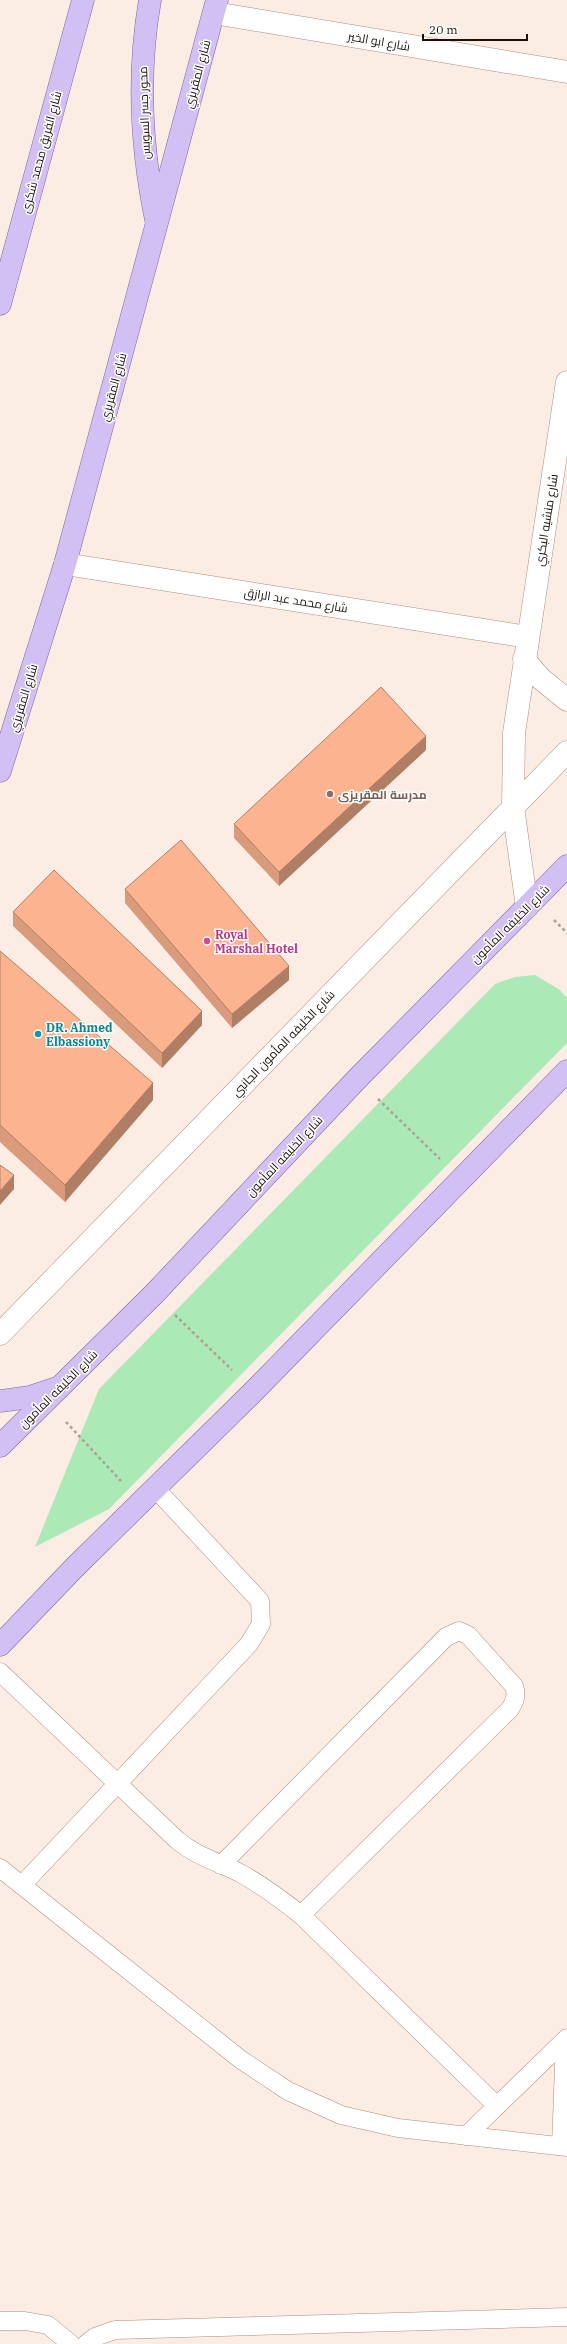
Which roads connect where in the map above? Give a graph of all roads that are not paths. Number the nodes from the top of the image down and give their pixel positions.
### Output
1 (83, 0) edge
2 (150, 0) edge
3 (216, 7) edge
4 (567, 72) edge
5 (157, 225) junction
6 (0, 304) edge
7 (567, 382) edge
8 (65, 564) junction
9 (528, 637) junction
10 (524, 659) junction
11 (567, 700) edge
12 (567, 752) edge
13 (0, 771) edge
14 (513, 807) junction
15 (567, 866) edge
16 (527, 907) junction
17 (567, 1071) edge
18 (0, 1334) edge
19 (52, 1394) junction
20 (0, 1401) edge
21 (0, 1446) edge
22 (148, 1495) junction
23 (0, 1645) edge
24 (0, 1672) edge
25 (118, 1784) junction
26 (220, 1865) junction
27 (0, 1868) edge
28 (22, 1885) junction
29 (301, 1915) junction
30 (566, 2039) edge
31 (497, 2106) junction
32 (466, 2136) junction
33 (564, 2146) edge
34 (567, 2317) edge
35 (0, 2321) edge
36 (115, 2337) edge
37 (71, 2344) edge
38 (86, 2344) edge

1 - 6 main road, شارع الفريق محمد شكرى
2 - 5 main road, محور جسر السويس
3 - 4 street, شارع ابو الخير
3 - 5 main road, شارع المقريزي
5 - 8 main road, شارع المقريزي
7 - 9 street, شارع منشيه البكري
8 - 9 street, شارع محمد عبد الرازق
8 - 13 main road, شارع المقريزي
9 - 10 street, شارع منشيه البكري
10 - 11 street
10 - 14 street, شارع منشيه البكري
12 - 14 street, شارع الخليفه المأمون الجانبي
14 - 16 street, شارع منشيه البكري
14 - 18 street, شارع الخليفه المأمون الجانبي
15 - 16 main road, شارع الخليفه المأمون
16 - 19 main road, شارع الخليفه المأمون
17 - 22 main road
19 - 20 main road
19 - 21 main road, شارع الخليفه المأمون
22 - 23 main road
22 - 25 lane
24 - 25 lane
25 - 26 lane
25 - 28 lane
26 - 29 lane
26 - 29 lane
27 - 28 lane
28 - 32 lane
29 - 31 lane
30 - 31 lane
30 - 33 lane
31 - 32 lane
32 - 33 lane
34 - 36 lane
35 - 37 lane
36 - 38 lane

